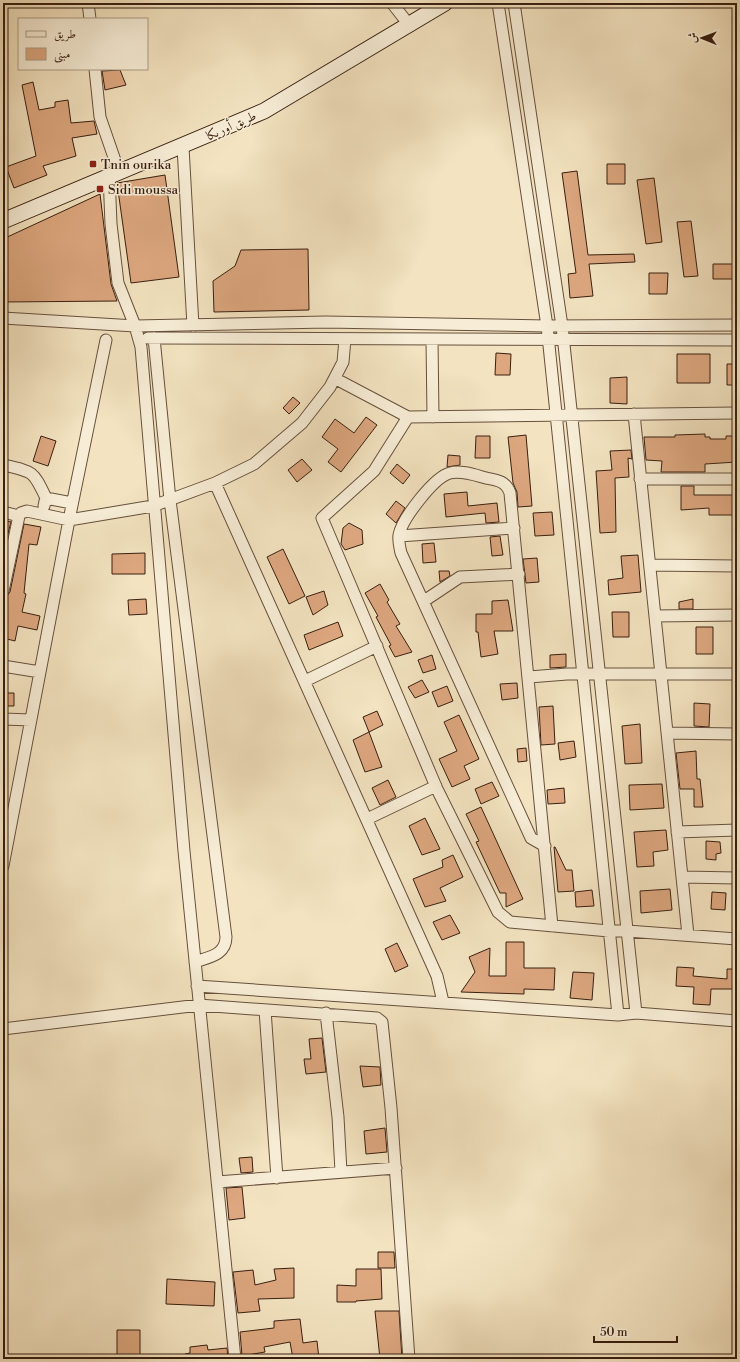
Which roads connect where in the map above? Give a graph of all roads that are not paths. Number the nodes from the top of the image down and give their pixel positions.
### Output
1 (88, 3) edge
2 (392, 3) edge
3 (445, 3) edge
4 (498, 3) edge
5 (514, 3) edge
6 (90, 18) edge
7 (410, 26) junction
8 (95, 70) edge
9 (183, 146) junction
10 (114, 174) junction
11 (3, 221) edge
12 (3, 318) edge
13 (326, 322) junction
14 (368, 322) junction
15 (737, 325) edge
16 (135, 326) junction
17 (193, 326) junction
18 (547, 326) junction
19 (562, 326) junction
20 (138, 338) junction
21 (154, 338) junction
22 (327, 339) junction
23 (345, 339) junction
24 (106, 340) dead end
25 (368, 340) junction
26 (432, 340) junction
27 (737, 340) edge
28 (548, 341) junction
29 (563, 341) junction
30 (336, 379) junction
31 (737, 413) edge
32 (571, 414) junction
33 (634, 414) junction
34 (556, 416) junction
35 (408, 417) junction
36 (433, 417) junction
37 (3, 465) edge
38 (640, 479) junction
39 (737, 479) edge
40 (215, 483) junction
41 (47, 500) junction
42 (170, 500) junction
43 (72, 503) junction
44 (153, 506) junction
45 (3, 512) edge
46 (42, 514) junction
47 (19, 516) junction
48 (69, 520) junction
49 (514, 528) junction
50 (398, 536) junction
51 (650, 565) junction
52 (737, 566) edge
53 (519, 574) junction
54 (3, 591) edge
55 (424, 600) junction
56 (737, 615) edge
57 (655, 616) junction
58 (378, 646) junction
59 (3, 666) edge
60 (40, 672) junction
61 (582, 674) junction
62 (599, 674) junction
63 (661, 674) junction
64 (737, 674) edge
65 (529, 677) junction
66 (305, 681) junction
67 (3, 719) edge
68 (30, 720) junction
69 (667, 733) junction
70 (737, 734) edge
71 (436, 786) junction
72 (366, 819) junction
73 (737, 830) edge
74 (678, 832) junction
75 (6, 836) edge
76 (545, 846) junction
77 (3, 866) edge
78 (682, 877) junction
79 (737, 878) edge
80 (552, 926) junction
81 (627, 931) junction
82 (609, 932) junction
83 (688, 935) junction
84 (737, 939) edge
85 (195, 962) junction
86 (197, 986) junction
87 (443, 1002) junction
88 (199, 1005) junction
89 (265, 1010) junction
90 (326, 1013) junction
91 (636, 1013) junction
92 (618, 1015) junction
93 (737, 1021) edge
94 (3, 1029) edge
95 (396, 1168) junction
96 (341, 1172) junction
97 (277, 1178) junction
98 (217, 1182) junction
99 (235, 1359) edge
100 (409, 1359) edge

1 - 6 street
2 - 7 street
3 - 7 street, طريق أوريكا
4 - 18 street
5 - 19 street
7 - 9 street, طريق أوريكا
8 - 10 street
9 - 10 street, طريق أوريكا
9 - 17 street
10 - 11 street, طريق أوريكا
10 - 16 street
12 - 16 street
13 - 14 street
13 - 17 street
13 - 22 street
14 - 18 street
14 - 25 street
15 - 19 street
16 - 17 street
16 - 20 street
18 - 19 street
18 - 28 street
19 - 29 street
20 - 21 street
20 - 44 street
21 - 22 street
21 - 42 street
22 - 23 street
23 - 25 street
23 - 30 street
24 - 43 street
25 - 26 street
26 - 28 street
26 - 36 street
27 - 29 street
28 - 29 street
28 - 34 street
29 - 32 street
30 - 35 street
30 - 40 street
31 - 33 street
32 - 33 street
32 - 34 street
32 - 62 street
33 - 38 street
34 - 36 street
34 - 61 street
35 - 36 street
35 - 58 street
37 - 41 street
38 - 39 street
38 - 51 street
40 - 42 street
40 - 66 street
41 - 43 street
41 - 46 street
42 - 44 street
42 - 85 street
43 - 48 street
44 - 48 street
44 - 85 street
45 - 47 street
46 - 47 street
46 - 48 street
47 - 54 street
48 - 60 street
49 - 50 street
49 - 50 street
49 - 53 street
50 - 55 street
51 - 52 street
51 - 57 street
53 - 55 street
53 - 65 street
55 - 76 street
56 - 57 street
57 - 63 street
58 - 66 street
58 - 71 street
59 - 60 street
60 - 68 street
61 - 62 street
61 - 65 street
61 - 82 street
62 - 63 street
62 - 81 street
63 - 64 street
63 - 69 street
65 - 76 street
66 - 72 street
67 - 68 street
68 - 75 street
69 - 70 street
69 - 74 street
71 - 72 street
71 - 80 street
72 - 87 street
73 - 74 street
74 - 78 street
75 - 77 street
76 - 80 street
78 - 79 street
78 - 83 street
80 - 82 street
81 - 82 street
81 - 83 street
81 - 91 street
82 - 92 street
83 - 84 street
85 - 86 street
86 - 87 street
86 - 88 street
87 - 92 street
88 - 89 street
88 - 94 street
88 - 98 street
89 - 90 street
89 - 97 street
90 - 95 street
90 - 96 street
91 - 92 street
91 - 93 street
95 - 96 street
95 - 100 street
96 - 97 street
97 - 98 street
98 - 99 street

